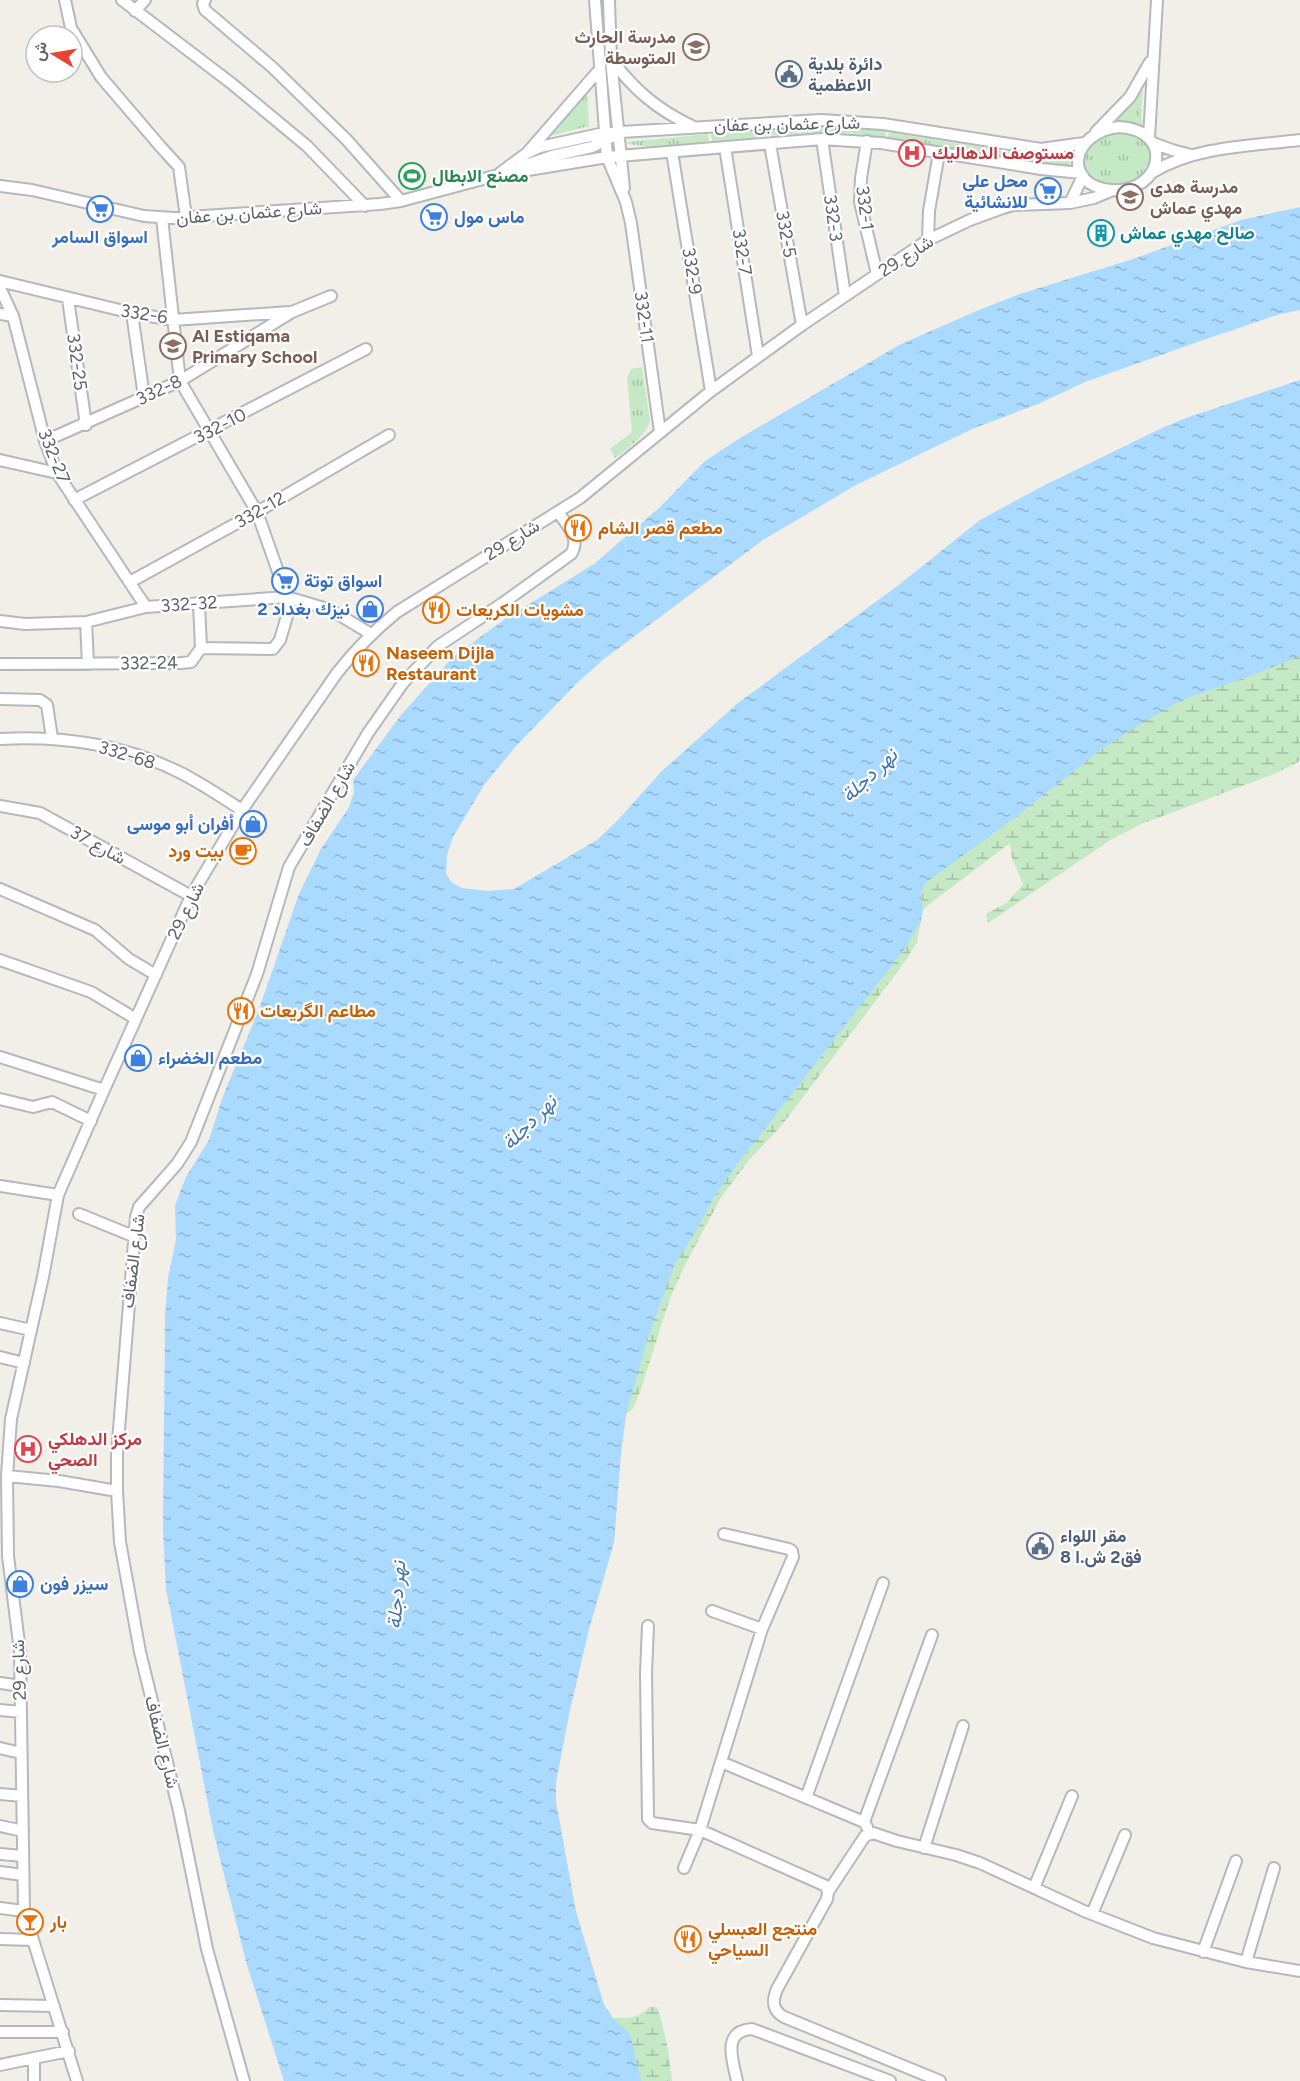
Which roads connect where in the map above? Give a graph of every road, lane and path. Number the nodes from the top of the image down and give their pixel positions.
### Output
1 (65, 0) edge
2 (122, 0) edge
3 (145, 0) edge
4 (206, 0) edge
5 (595, 0) edge
6 (609, 0) edge
7 (1157, 0) edge
8 (135, 11) junction
9 (1153, 56) junction
10 (611, 60) junction
11 (600, 69) junction
12 (694, 127) junction
13 (618, 132) junction
14 (604, 138) junction
15 (822, 139) junction
16 (1088, 140) junction
17 (1300, 140) edge
18 (867, 141) junction
19 (1151, 141) junction
20 (770, 144) junction
21 (725, 147) junction
22 (672, 152) junction
23 (527, 153) junction
24 (939, 153) junction
25 (1194, 155) junction
26 (620, 156) junction
27 (607, 157) junction
28 (1153, 172) junction
29 (498, 175) junction
30 (1082, 175) junction
31 (0, 186) edge
32 (1113, 190) junction
33 (401, 201) junction
34 (626, 202) junction
35 (1070, 203) junction
36 (365, 206) junction
37 (186, 217) junction
38 (162, 218) junction
39 (928, 240) junction
40 (877, 274) junction
41 (0, 281) edge
42 (0, 288) edge
43 (331, 296) dead end
44 (845, 296) junction
45 (68, 299) junction
46 (292, 312) junction
47 (132, 313) junction
48 (0, 315) edge
49 (13, 316) junction
50 (172, 320) junction
51 (802, 325) junction
52 (366, 349) dead end
53 (758, 357) junction
54 (180, 381) junction
55 (711, 391) junction
56 (144, 396) junction
57 (86, 425) junction
58 (211, 431) junction
59 (660, 432) junction
60 (389, 435) dead end
61 (45, 441) junction
62 (0, 460) edge
63 (57, 473) junction
64 (74, 500) junction
65 (257, 512) junction
66 (558, 512) junction
67 (130, 582) junction
68 (289, 598) junction
69 (199, 604) junction
70 (146, 607) junction
71 (0, 621) edge
72 (86, 622) junction
73 (371, 634) junction
74 (201, 648) junction
75 (0, 664) edge
76 (88, 664) junction
77 (0, 699) edge
78 (52, 738) junction
79 (0, 739) edge
80 (0, 807) edge
81 (242, 810) junction
82 (0, 889) edge
83 (191, 896) junction
84 (0, 960) edge
85 (156, 975) junction
86 (136, 1019) junction
87 (0, 1057) edge
88 (104, 1090) junction
89 (0, 1099) edge
90 (91, 1121) junction
91 (0, 1186) edge
92 (58, 1195) junction
93 (79, 1214) dead end
94 (133, 1236) junction
95 (0, 1323) edge
96 (31, 1330) junction
97 (0, 1357) edge
98 (24, 1363) junction
99 (6, 1417) edge
100 (7, 1476) junction
101 (117, 1491) junction
102 (724, 1534) dead end
103 (883, 1583) dead end
104 (712, 1611) dead end
105 (648, 1626) dead end
106 (762, 1629) junction
107 (932, 1635) dead end
108 (0, 1683) edge
109 (21, 1686) junction
110 (0, 1710) edge
111 (21, 1712) junction
112 (963, 1726) dead end
113 (0, 1748) edge
114 (21, 1753) junction
115 (721, 1762) junction
116 (0, 1794) edge
117 (22, 1796) junction
118 (1072, 1796) dead end
119 (806, 1797) junction
120 (864, 1822) junction
121 (0, 1826) edge
122 (700, 1830) junction
123 (23, 1831) junction
124 (869, 1833) junction
125 (1125, 1835) dead end
126 (924, 1848) junction
127 (0, 1854) edge
128 (23, 1856) junction
129 (1236, 1861) dead end
130 (684, 1868) dead end
131 (1274, 1868) dead end
132 (0, 1872) edge
133 (23, 1875) junction
134 (1034, 1887) junction
135 (828, 1892) junction
136 (0, 1908) edge
137 (24, 1911) junction
138 (1092, 1914) junction
139 (0, 1939) edge
140 (33, 1940) junction
141 (1203, 1952) junction
142 (1245, 1962) junction
143 (1300, 1971) edge
144 (0, 2005) edge
145 (54, 2006) junction
146 (0, 2032) edge
147 (63, 2032) junction
148 (69, 2051) junction
149 (34, 2058) junction
150 (0, 2065) edge
151 (34, 2081) edge
152 (77, 2081) edge
153 (244, 2081) edge
154 (737, 2081) edge
155 (890, 2081) edge
156 (940, 2081) edge

1 - 37 street
2 - 8 street
3 - 8 street
4 - 33 street
5 - 11 street, 332-11
6 - 10 street, 332-11
7 - 9 street
8 - 36 street
9 - 16 street
9 - 19 street
10 - 12 street
10 - 13 street, 332-11
11 - 14 street, 332-11
11 - 23 street
12 - 13 street, شارع عثمان بن عفان
12 - 16 street, شارع عثمان بن عفان
13 - 14 street, شارع عثمان بن عفان
13 - 26 street, 332-11
14 - 23 street, شارع عثمان بن عفان
14 - 27 street, 332-11
14 - 29 street
15 - 18 street, شارع عثمان بن عفان
15 - 20 street, شارع عثمان بن عفان
15 - 44 street, 332-3
16 - 19 street
16 - 30 street
17 - 25 street
18 - 24 street, شارع عثمان بن عفان
18 - 40 street, 332-1
19 - 25 street
19 - 28 street
20 - 21 street, شارع عثمان بن عفان
20 - 51 street, 332-5
21 - 22 street, شارع عثمان بن عفان
21 - 53 street, 332-7
22 - 26 street, شارع عثمان بن عفان
22 - 55 street, 332-9
23 - 29 street, شارع عثمان بن عفان
24 - 30 street, شارع عثمان بن عفان
24 - 39 street
25 - 28 street
26 - 27 street, شارع عثمان بن عفان
26 - 34 street, 332-11
27 - 29 street, شارع عثمان بن عفان
27 - 34 street, 332-11
28 - 32 street
29 - 33 street, شارع عثمان بن عفان
30 - 32 street
30 - 35 street
31 - 38 street, شارع عثمان بن عفان
32 - 35 street, شارع 29
33 - 36 street, شارع عثمان بن عفان
34 - 59 street, 332-11
35 - 39 street, شارع 29
36 - 37 street, شارع عثمان بن عفان
37 - 38 street, شارع عثمان بن عفان
38 - 50 street
39 - 40 street, شارع 29
40 - 44 street, شارع 29
41 - 45 street, 332-6
42 - 49 street, 332-27
43 - 46 street, 332-8
44 - 51 street, شارع 29
45 - 47 street, 332-6
45 - 57 street, 332-25
46 - 50 street, 332-6
46 - 54 street, 332-8
47 - 50 street, 332-6
47 - 56 street
48 - 49 street
49 - 61 street, 332-27
50 - 54 street
51 - 53 street, شارع 29
52 - 58 street, 332-10
53 - 55 street, شارع 29
54 - 56 street, 332-8
54 - 58 street
55 - 59 street, شارع 29
56 - 57 street, 332-8
57 - 61 street, 332-8
58 - 64 street, 332-10
58 - 65 street
59 - 66 street, شارع 29
60 - 65 street, 332-12
61 - 63 street, 332-27
62 - 63 street
63 - 64 street, 332-27
64 - 67 street, 332-27
65 - 67 street, 332-12
65 - 68 street
66 - 73 street, شارع 29
66 - 94 street, شارع الضفاف
67 - 70 street, 332-27
68 - 69 street, 332-32
68 - 73 street, 332-32
68 - 74 street, 332-24
69 - 70 street, 332-32
69 - 74 street
70 - 72 street, 332-32
71 - 72 street, 332-32
72 - 76 street
73 - 81 street, شارع 29
74 - 76 street, 332-24
75 - 76 street, 332-24
77 - 78 street
78 - 79 street, 332-68
78 - 81 street, 332-68
80 - 83 street, شارع 37
81 - 83 street, شارع 29
82 - 85 street
83 - 85 street, شارع 29
84 - 86 street
85 - 86 street, شارع 29
86 - 88 street, شارع 29
87 - 88 street
88 - 90 street, شارع 29
89 - 90 street
90 - 92 street, شارع 29
91 - 92 street
92 - 96 street, شارع 29
93 - 94 street
94 - 101 street, شارع الضفاف
95 - 96 street
96 - 98 street, شارع 29
97 - 98 street
98 - 99 street, شارع 29
99 - 100 street, شارع 29
100 - 101 street
100 - 109 street, شارع 29
101 - 153 street, شارع الضفاف
102 - 106 street
103 - 119 street
104 - 106 street
105 - 122 street
106 - 115 street
107 - 120 street
108 - 109 street
109 - 111 street, شارع 29
110 - 111 street
111 - 114 street, شارع 29
112 - 126 street
113 - 114 street
114 - 117 street, شارع 29
115 - 119 street
115 - 122 street
116 - 117 street
117 - 123 street, شارع 29
118 - 134 street
119 - 120 street
120 - 124 street
121 - 123 street
122 - 130 street
122 - 135 street
123 - 128 street, شارع 29
124 - 126 street
124 - 135 street
125 - 138 street
126 - 134 street
127 - 128 street
128 - 133 street, شارع 29
129 - 141 street
131 - 142 street
132 - 133 street
133 - 137 street, شارع 29
134 - 138 street
135 - 156 street
136 - 137 street
137 - 140 street, شارع 29
138 - 141 street
139 - 140 street
140 - 145 street, شارع 29
141 - 142 street
142 - 143 street
144 - 145 street
145 - 147 street, شارع 29
146 - 147 street
147 - 148 street, شارع 29
148 - 149 street
148 - 152 street, شارع 29
149 - 150 street
149 - 151 street
154 - 155 street

